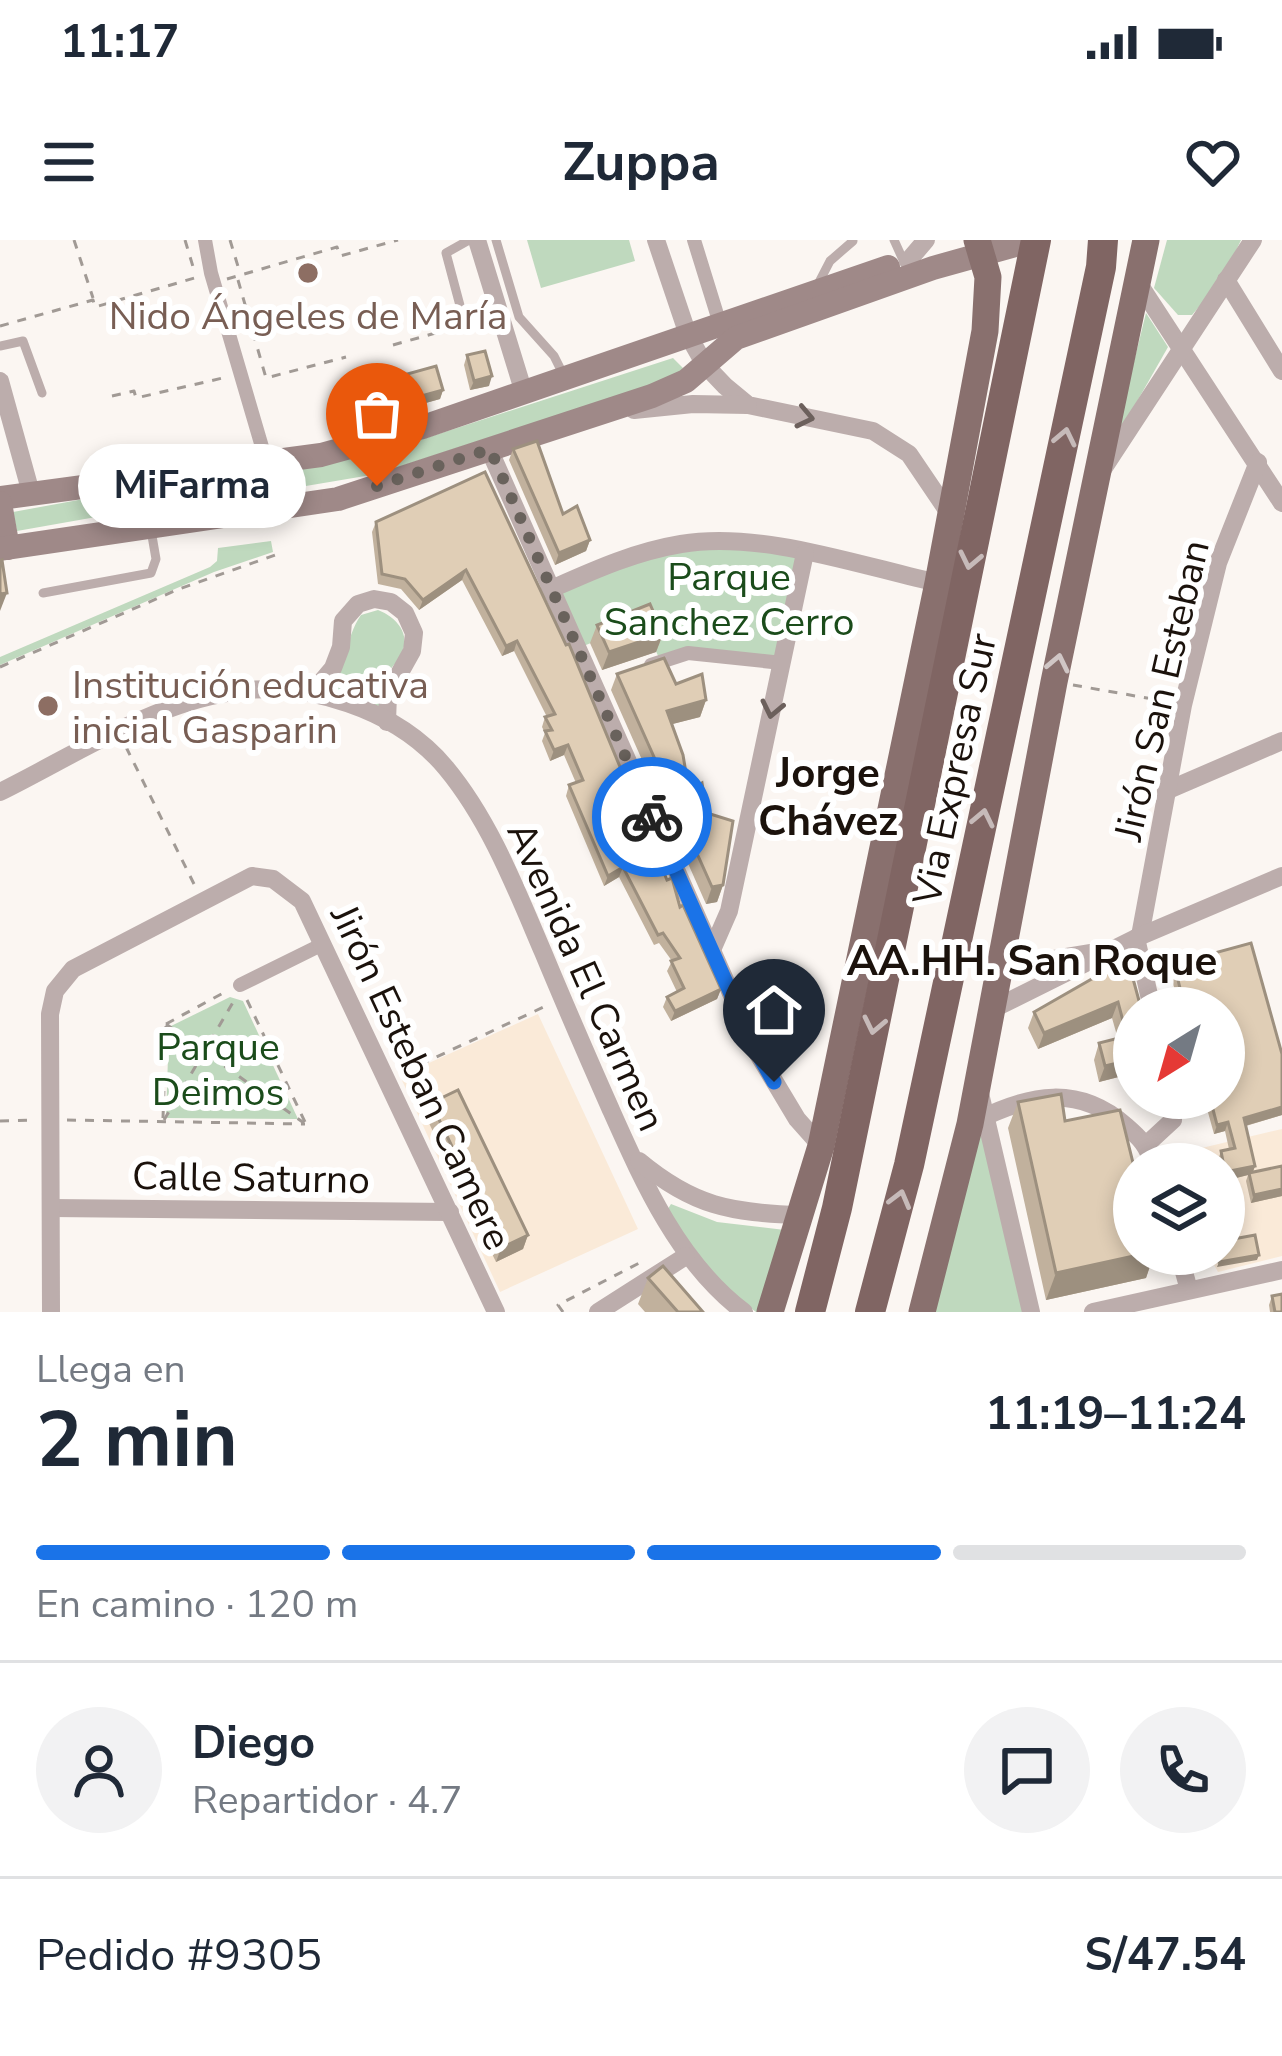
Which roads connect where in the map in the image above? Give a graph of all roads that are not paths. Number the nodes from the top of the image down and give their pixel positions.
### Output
1 (205, 240) edge
2 (473, 240) edge
3 (496, 240) edge
4 (656, 240) edge
5 (694, 240) edge
6 (926, 240) edge
7 (1034, 240) edge
8 (1103, 240) edge
9 (1146, 240) edge
10 (1253, 240) edge
11 (853, 242) edge
12 (976, 245) edge
13 (902, 254) edge
14 (1226, 280) junction
15 (1137, 281) junction
16 (814, 290) junction
17 (462, 313) dead end
18 (720, 324) junction
19 (688, 335) junction
20 (0, 346) edge
21 (1183, 347) junction
22 (705, 365) junction
23 (1282, 371) edge
24 (565, 378) junction
25 (0, 381) edge
26 (42, 393) dead end
27 (524, 393) junction
28 (748, 405) junction
29 (599, 414) junction
30 (490, 449) junction
31 (1258, 462) junction
32 (267, 464) junction
33 (146, 476) junction
34 (1098, 476) junction
35 (31, 493) junction
36 (0, 500) edge
37 (1282, 502) edge
38 (951, 516) junction
39 (152, 524) junction
40 (4, 548) edge
41 (805, 553) junction
42 (938, 583) junction
43 (549, 590) junction
44 (43, 593) dead end
45 (782, 663) junction
46 (637, 670) edge
47 (615, 678) edge
48 (592, 685) junction
49 (312, 693) junction
50 (387, 722) junction
51 (1282, 741) edge
52 (1166, 790) junction
53 (0, 792) edge
54 (1282, 876) edge
55 (1134, 940) junction
56 (321, 945) junction
57 (712, 950) junction
58 (1001, 961) junction
59 (240, 985) road end
60 (1146, 987) edge
61 (992, 1010) junction
62 (978, 1120) junction
63 (1138, 1143) edge
64 (821, 1146) junction
65 (631, 1154) junction
66 (51, 1208) junction
67 (450, 1212) junction
68 (800, 1215) junction
69 (683, 1249) junction
70 (1282, 1270) edge
71 (1185, 1275) edge
72 (1189, 1290) junction
73 (51, 1312) edge
74 (496, 1312) edge
75 (598, 1312) edge
76 (744, 1312) edge
77 (770, 1312) edge
78 (810, 1312) edge
79 (870, 1312) edge
80 (922, 1312) edge
81 (1031, 1312) edge
82 (1093, 1312) edge

1 - 32 street
2 - 17 lane
2 - 27 street
3 - 24 lane
4 - 19 street
5 - 18 street
6 - 13 street
7 - 12 main road
7 -> 78 highway, Via Expresa Sur
79 -> 8 highway, Via Expresa Sur
9 - 15 main road
10 - 14 street
11 - 16 lane
12 - 13 main road
12 - 22 main road
12 - 38 main road
13 - 16 main road
14 - 21 street
14 - 23 street
15 - 21 street
15 - 34 main road
16 - 18 main road
18 - 19 main road
19 - 22 street
19 - 24 main road
20 - 26 lane
21 - 31 street
21 - 34 street
22 - 28 street
22 - 29 main road
24 - 27 main road
25 - 35 street
27 - 32 main road
28 - 29 street
28 -> 38 street
29 - 30 main road
30 - 39 main road
30 - 43 street
31 - 37 street
31 - 52 street, Jirón San Esteban
32 - 33 main road
33 - 35 main road
33 - 39 main road
58 -> 34 main road
35 - 36 main road
36 - 40 main road
38 - 42 main road
39 - 40 main road
39 - 44 lane
41 - 42 street
41 - 43 street
41 - 45 street
42 - 64 main road
43 - 48 street
45 - 46 street
45 -> 57 street
47 - 48 street
48 - 57 street
49 - 50 street, Avenida El Carmen
49 - 50 street
49 - 53 street, Avenida El Carmen
50 - 65 street, Avenida El Carmen
51 - 52 street
52 - 55 street, Jirón San Esteban
54 - 55 street
55 - 58 street
55 - 60 street, Jirón San Esteban
55 - 61 street
56 - 59 street
56 - 66 street, Jirón Esteban Camere
56 - 67 street, Jirón Esteban Camere
57 - 64 street
58 - 61 main road
61 - 62 main road
62 - 63 street
62 - 80 main road
62 - 81 street
64 - 68 main road
65 - 68 street
65 - 69 street, Avenida El Carmen
66 - 67 street, Calle Saturno
66 - 73 street, Jirón Esteban Camere
67 - 74 street, Jirón Esteban Camere
68 - 77 main road
69 - 75 street
69 - 76 street, Avenida El Carmen
70 - 72 street
71 - 72 street
72 - 82 street

